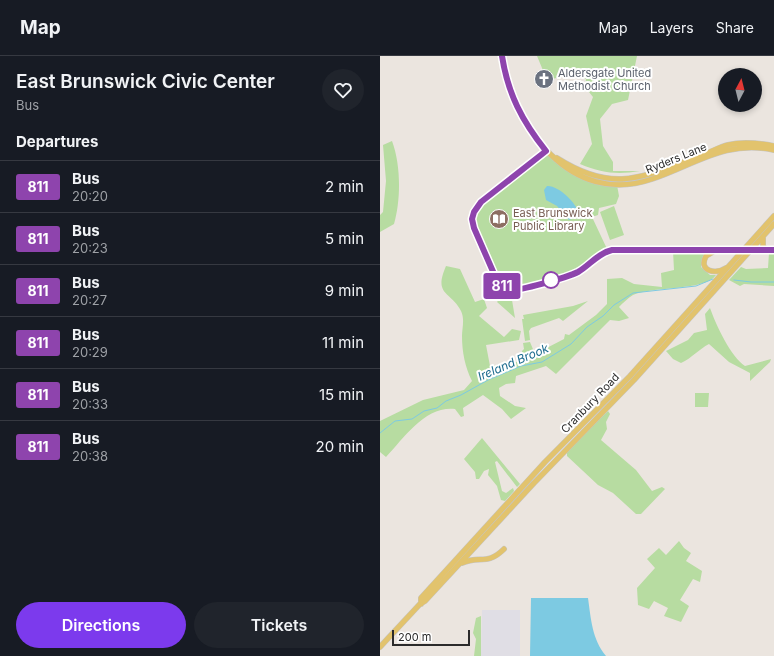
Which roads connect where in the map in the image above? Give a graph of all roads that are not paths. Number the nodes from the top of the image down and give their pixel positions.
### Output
1 (502, 56) edge
2 (774, 146) edge
3 (774, 150) edge
4 (546, 151) junction
5 (774, 216) edge
6 (774, 224) edge
7 (763, 236) junction
8 (716, 250) dead end
9 (744, 250) junction
10 (751, 250) junction
11 (771, 250) edge
12 (732, 264) junction
13 (504, 549) dead end
14 (459, 564) junction
15 (421, 604) junction
16 (380, 647) edge

1 - 4 main road, Ryders Lane
2 - 4 main road, Ryders Lane
3 - 4 main road, Ryders Lane
5 - 9 main road, Cranbury Road
6 - 7 main road, Cranbury Road
7 - 10 main road, Cranbury Road
7 - 11 main road
8 - 12 main road
9 - 10 street
9 - 12 main road, Cranbury Road
10 - 11 street
10 - 14 main road, Cranbury Road
12 - 15 main road, Cranbury Road
13 - 14 main road
14 - 15 main road, Cranbury Road
15 - 16 main road, Cranbury Road

